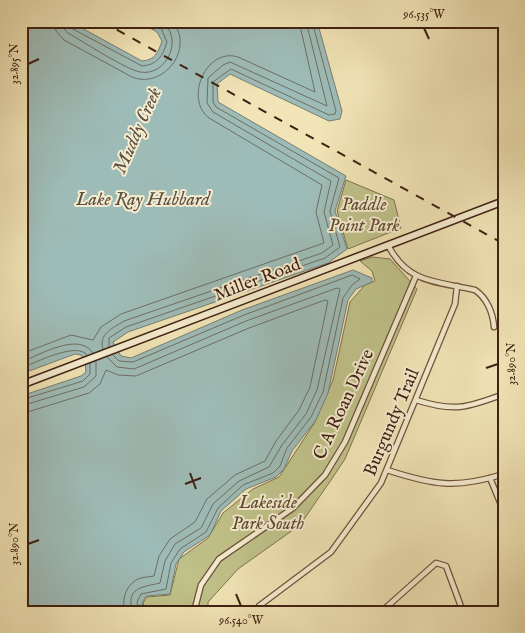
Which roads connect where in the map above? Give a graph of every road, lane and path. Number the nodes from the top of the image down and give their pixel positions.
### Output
1 (504, 201) edge
2 (388, 245) junction
3 (416, 276) junction
4 (457, 286) junction
5 (494, 327) dead end
6 (21, 385) edge
7 (504, 394) edge
8 (416, 400) junction
9 (387, 470) junction
10 (504, 474) edge
11 (490, 478) junction
12 (504, 512) edge
13 (194, 612) edge
14 (256, 612) edge
15 (381, 612) edge
16 (463, 612) edge

1 - 2 main road, Miller Road
2 - 3 street
2 - 6 main road, Miller Road
3 - 4 street
3 - 13 street, C A Roan Drive
4 - 5 street
4 - 8 street, Burgundy Trail
7 - 8 street
8 - 9 street, Burgundy Trail
9 - 11 street
9 - 14 street, Burgundy Trail
10 - 11 street
11 - 12 street
15 - 16 street

